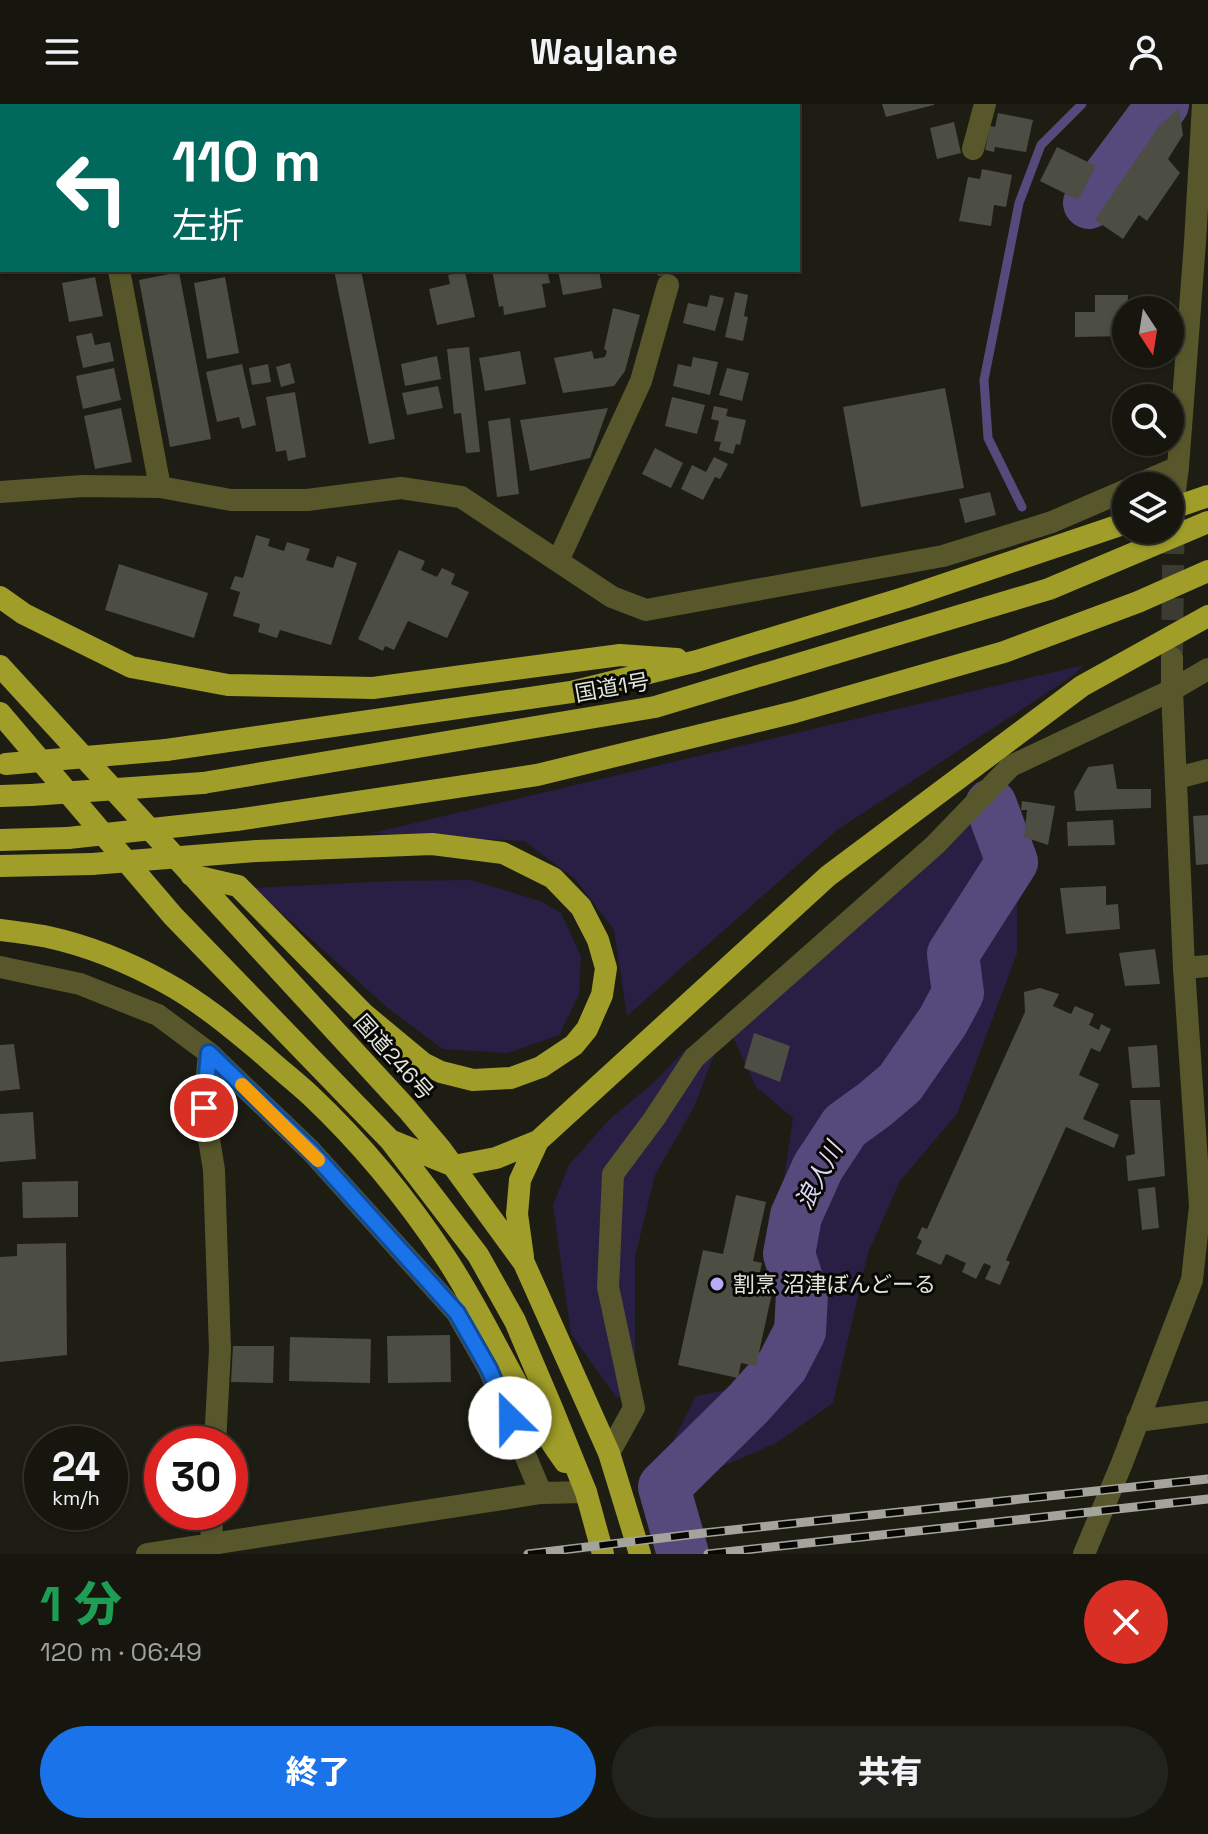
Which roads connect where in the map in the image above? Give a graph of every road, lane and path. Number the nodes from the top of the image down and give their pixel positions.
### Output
1 (985, 104) edge
2 (1203, 104) edge
3 (973, 149) dead end
4 (1202, 243) edge
5 (119, 272) edge
6 (668, 285) dead end
7 (1178, 467) junction
8 (1166, 472) edge
9 (1177, 472) edge
10 (160, 487) junction
11 (0, 492) edge
12 (1112, 496) edge
13 (1208, 496) edge
14 (1184, 501) edge
15 (1208, 522) edge
16 (1112, 528) edge
17 (558, 561) junction
18 (1208, 571) edge
19 (0, 597) edge
20 (1208, 616) edge
21 (1172, 658) tunnel mouth
22 (697, 661) junction
23 (0, 666) edge
24 (1208, 669) edge
25 (1172, 690) junction
26 (0, 713) edge
27 (3, 764) edge
28 (1208, 770) edge
29 (1177, 778) junction
30 (0, 796) edge
31 (0, 840) edge
32 (0, 866) edge
33 (191, 875) junction
34 (0, 930) edge
35 (1208, 966) edge
36 (0, 967) edge
37 (1184, 968) junction
38 (209, 1053) junction
39 (390, 1140) junction
40 (538, 1141) junction
41 (454, 1166) junction
42 (524, 1263) junction
43 (1208, 1412) edge
44 (1137, 1421) junction
45 (216, 1426) edge
46 (609, 1453) junction
47 (586, 1492) junction
48 (541, 1493) junction
49 (211, 1548) edge
50 (147, 1554) edge
51 (603, 1554) edge
52 (640, 1554) edge
53 (1084, 1554) edge

1 - 3 street
2 - 4 street
4 - 7 street
5 - 10 street
6 - 17 street
7 - 8 street
7 - 9 street
10 - 11 street
10 - 17 street
12 - 17 street
13 - 14 highway
15 - 30 highway, 国道1号, bridge
16 - 22 highway
18 - 31 highway, bridge
19 - 22 highway
20 - 40 highway
21 - 25 street
22 - 27 highway, bridge
23 - 33 highway, 国道246号
24 - 25 street
25 - 29 street
25 - 46 street
26 - 39 highway
28 - 29 street
29 - 37 street
32 - 33 highway, bridge
33 - 41 highway, 国道246号
34 - 47 highway
35 - 37 street
36 - 38 street
37 - 44 street
38 - 45 street
38 - 48 street
39 - 41 highway
39 - 47 highway
40 - 41 highway
40 - 42 highway
41 - 42 highway, 国道246号
42 - 46 highway, 国道246号
43 - 44 street
44 - 53 street
46 - 52 highway, 国道246号
47 - 48 street
47 - 51 highway
48 - 49 street
49 - 50 street

